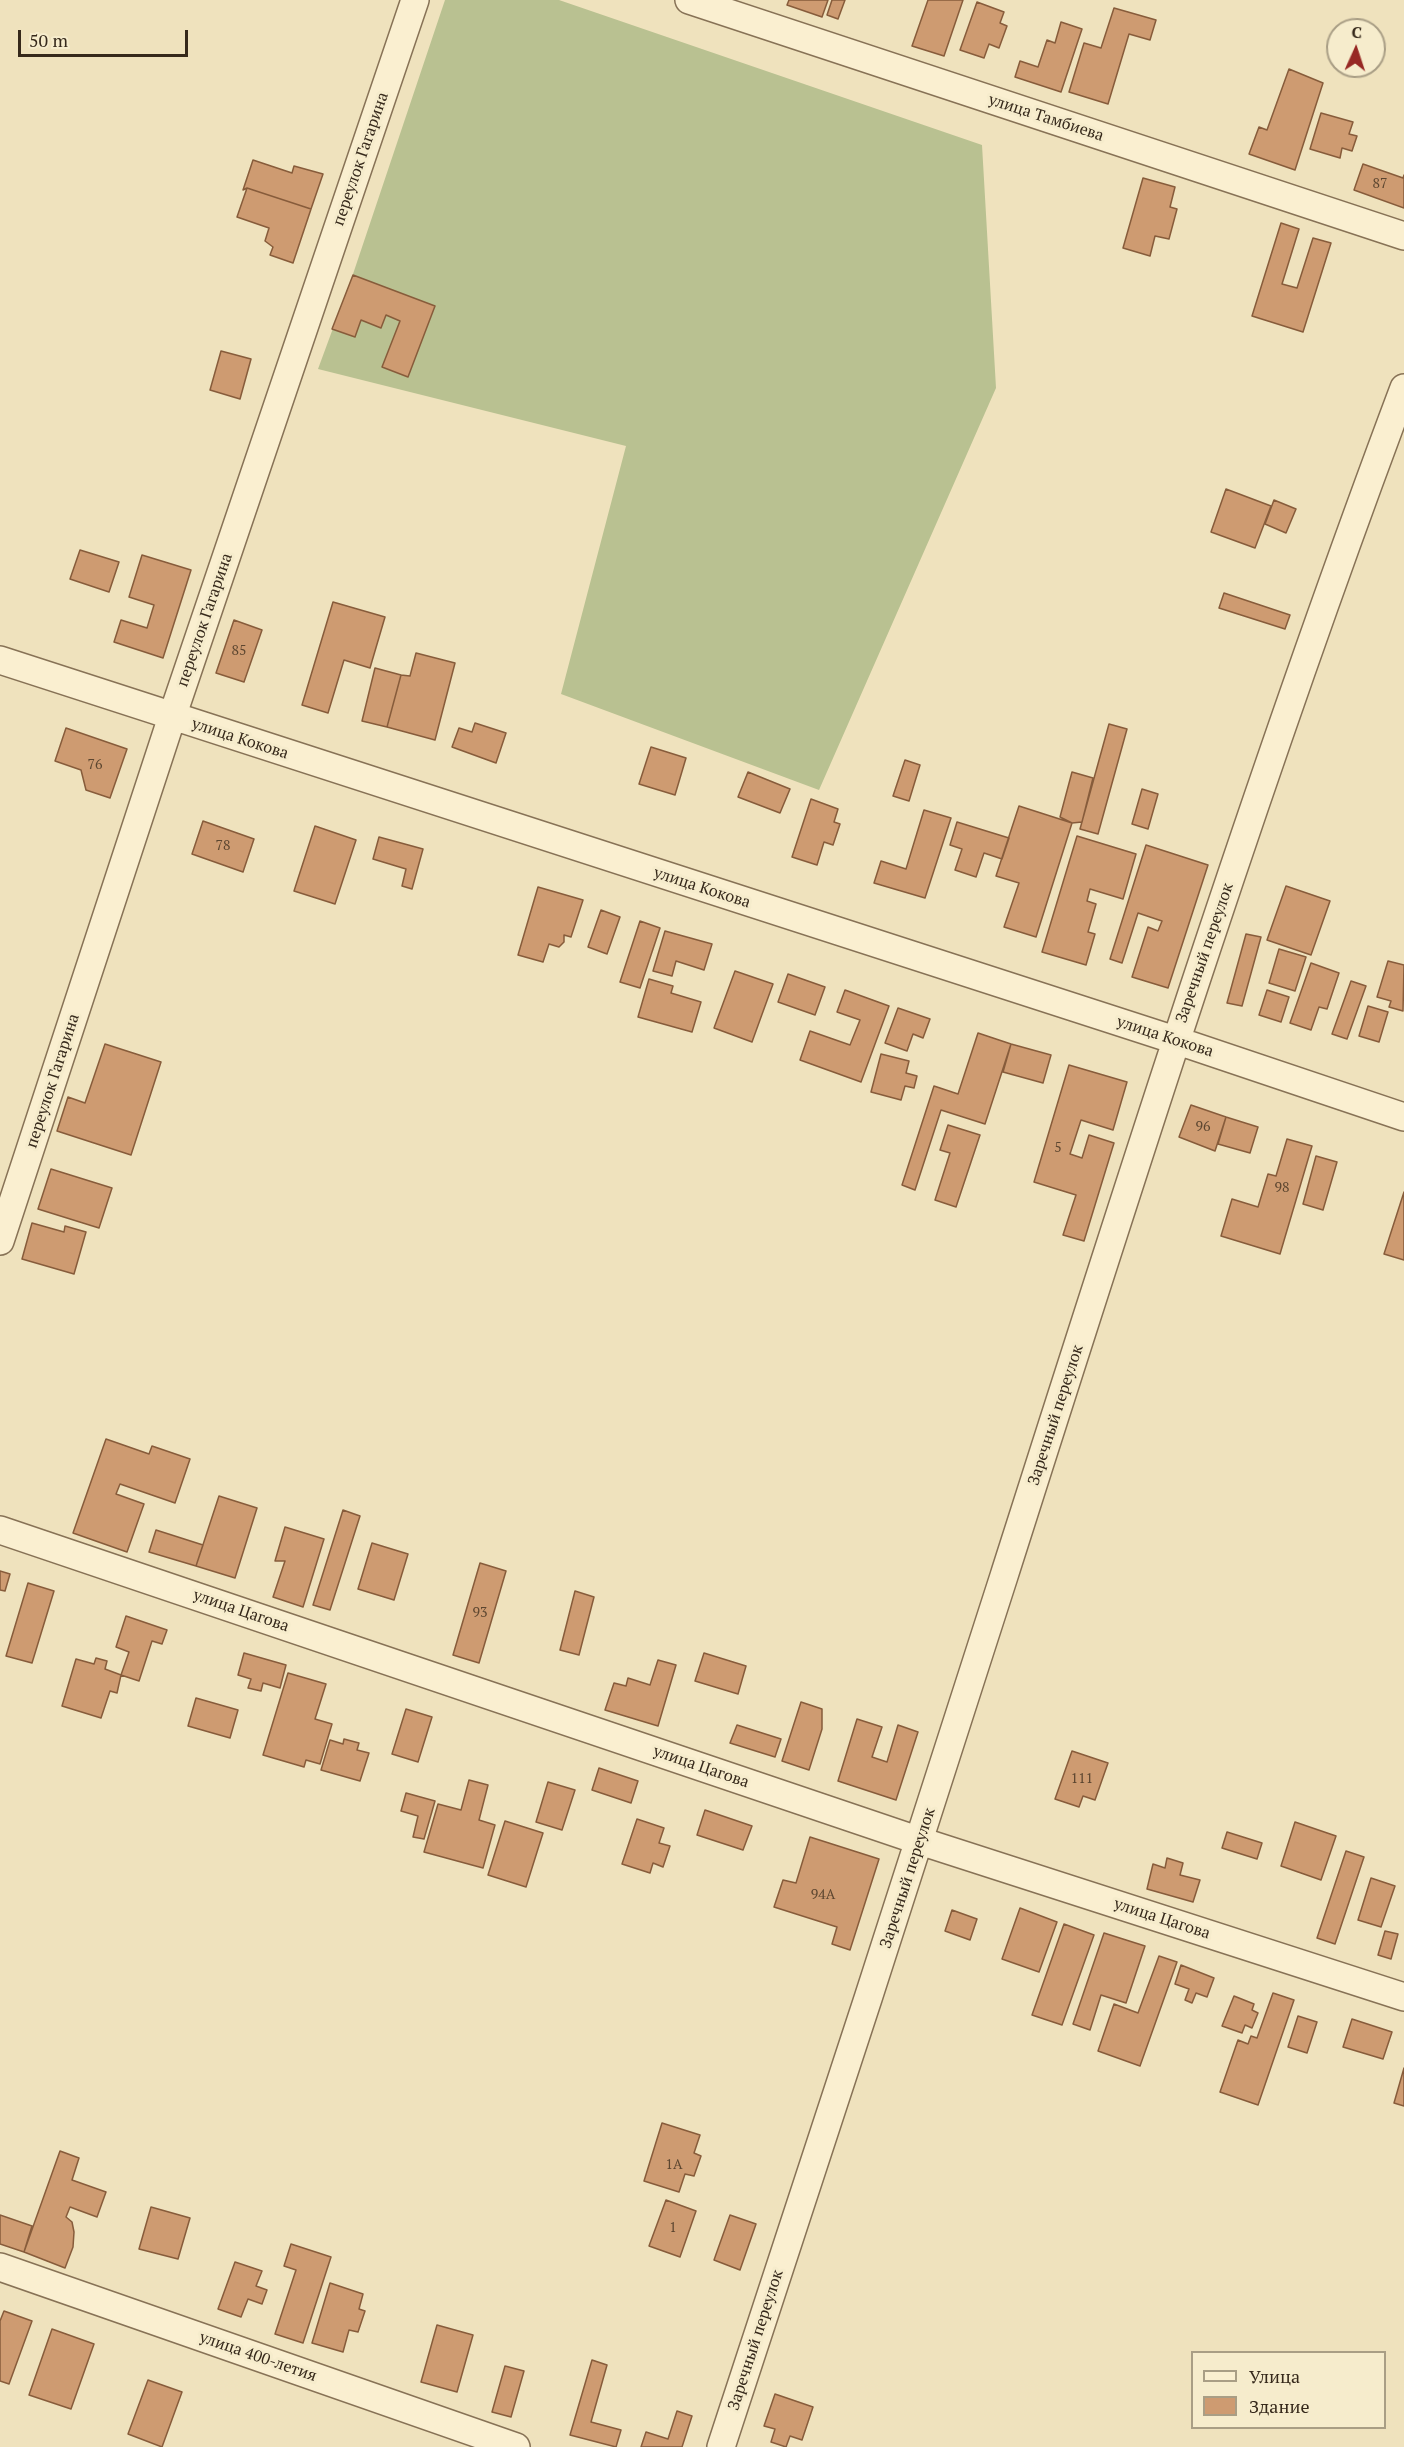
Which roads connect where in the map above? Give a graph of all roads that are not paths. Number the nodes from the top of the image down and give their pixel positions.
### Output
1 (415, 0) edge
2 (689, 0) edge
3 (1404, 236) edge
4 (1404, 388) edge
5 (0, 660) edge
6 (172, 717) junction
7 (1175, 1040) junction
8 (1404, 1117) edge
9 (0, 1241) edge
10 (0, 1530) edge
11 (920, 1841) junction
12 (1404, 1997) edge
13 (0, 2267) edge
14 (516, 2447) edge
15 (721, 2447) edge

1 - 6 street, переулок Гагарина
2 - 3 street, улица Тамбиева
4 - 7 street, Заречный переулок
5 - 6 street, улица Кокова
6 - 7 street, улица Кокова
6 - 9 street, переулок Гагарина
7 - 8 street, улица Кокова
7 - 11 street, Заречный переулок
10 - 11 street, улица Цагова
11 - 12 street, улица Цагова
11 - 15 street, Заречный переулок
13 - 14 street, улица 400-летия

